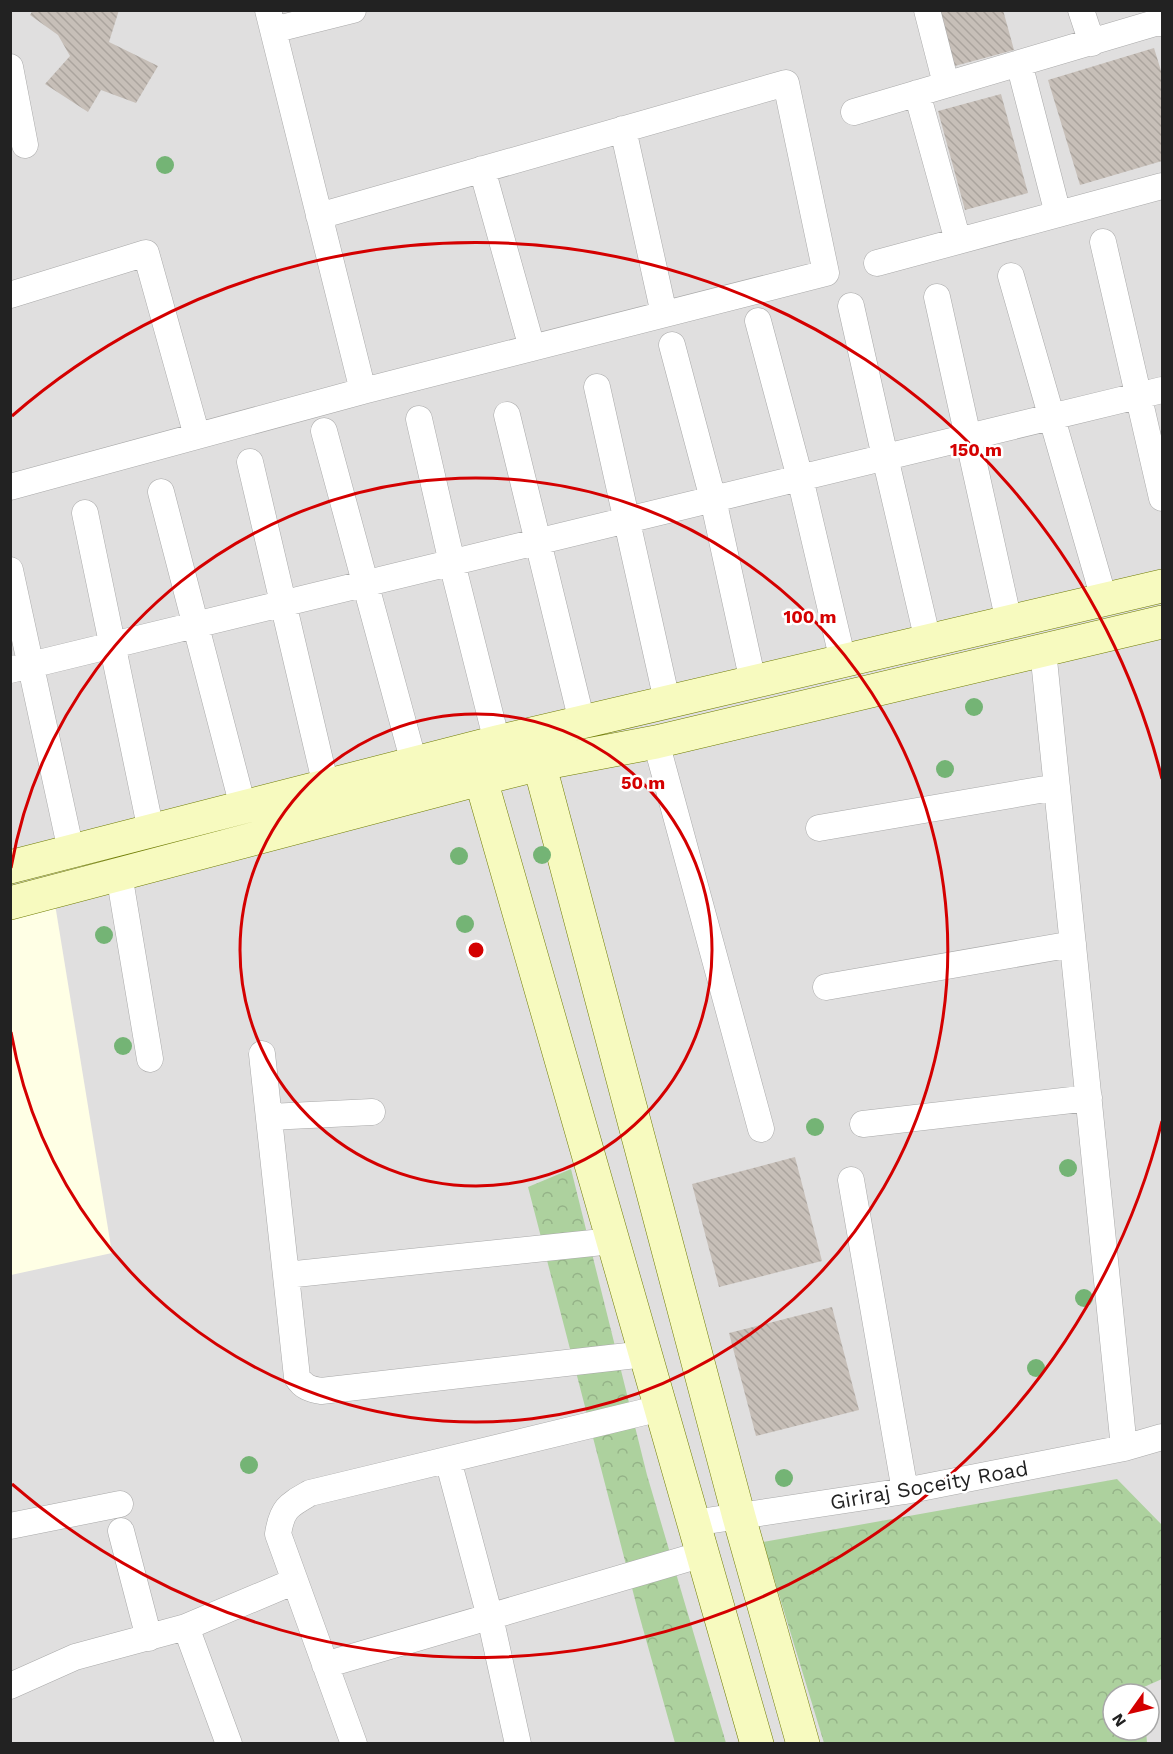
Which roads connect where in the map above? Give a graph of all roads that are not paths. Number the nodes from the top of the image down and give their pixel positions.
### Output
1 (353, 10) edge
2 (927, 10) edge
3 (1082, 10) edge
4 (270, 20) edge
5 (1162, 23) edge
6 (1092, 43) junction
7 (1019, 63) junction
8 (10, 67) edge
9 (946, 84) junction
10 (917, 93) junction
11 (854, 112) dead end
12 (623, 129) junction
13 (25, 146) dead end
14 (482, 169) junction
15 (1162, 186) edge
16 (1058, 214) junction
17 (319, 216) junction
18 (958, 241) junction
19 (1103, 242) dead end
20 (877, 263) dead end
21 (1011, 276) dead end
22 (10, 296) edge
23 (937, 297) dead end
24 (851, 306) dead end
25 (664, 314) junction
26 (758, 321) dead end
27 (672, 345) dead end
28 (532, 348) junction
29 (597, 387) dead end
30 (363, 391) junction
31 (1151, 392) edge
32 (507, 415) dead end
33 (1053, 417) junction
34 (419, 419) dead end
35 (324, 432) dead end
36 (197, 436) junction
37 (968, 437) junction
38 (885, 458) junction
39 (250, 462) dead end
40 (800, 478) junction
41 (10, 487) edge
42 (161, 492) dead end
43 (1162, 498) edge
44 (713, 499) junction
45 (85, 513) dead end
46 (627, 520) junction
47 (537, 542) junction
48 (452, 563) junction
49 (10, 570) edge
50 (367, 584) junction
51 (1162, 586) edge
52 (1104, 599) junction
53 (285, 604) junction
54 (1009, 622) junction
55 (1162, 622) edge
56 (196, 626) junction
57 (928, 641) junction
58 (113, 646) junction
59 (1043, 650) junction
60 (843, 661) junction
61 (21, 668) edge
62 (753, 682) junction
63 (667, 701) junction
64 (582, 722) junction
65 (531, 733) junction
66 (656, 742) junction
67 (483, 756) junction
68 (414, 763) junction
69 (540, 764) junction
70 (326, 786) junction
71 (1057, 787) junction
72 (243, 807) junction
73 (819, 828) dead end
74 (151, 831) junction
75 (71, 851) junction
76 (10, 867) edge
77 (119, 874) junction
78 (10, 903) edge
79 (1073, 944) junction
80 (826, 987) dead end
81 (262, 1054) dead end
82 (150, 1059) dead end
83 (1089, 1098) junction
84 (372, 1112) dead end
85 (269, 1117) junction
86 (863, 1124) dead end
87 (761, 1129) dead end
88 (851, 1180) dead end
89 (612, 1241) junction
90 (286, 1275) junction
91 (645, 1354) junction
92 (660, 1408) junction
93 (1162, 1437) edge
94 (1124, 1448) junction
95 (448, 1460) junction
96 (905, 1491) junction
97 (120, 1504) dead end
98 (739, 1517) junction
99 (693, 1523) junction
100 (10, 1526) edge
101 (122, 1531) dead end
102 (702, 1554) junction
103 (295, 1581) junction
104 (490, 1617) junction
105 (186, 1627) junction
106 (149, 1638) junction
107 (325, 1665) junction
108 (10, 1686) edge
109 (229, 1743) edge
110 (354, 1743) edge
111 (518, 1743) edge
112 (757, 1743) edge
113 (803, 1743) edge

1 - 4 street
2 - 9 street
3 - 6 street
4 - 17 street
5 - 6 street
6 - 7 street
7 - 9 street
7 - 16 street
8 - 13 street
9 - 10 street
10 - 11 street
10 - 18 street
12 - 14 street
12 - 25 street
12 - 25 street
14 - 17 street
14 - 28 street
15 - 16 street
16 - 18 street
17 - 30 street
18 - 20 street
19 - 31 street
21 - 33 street
22 - 36 street
23 - 37 street
24 - 38 street
25 - 28 street
26 - 40 street
27 - 44 street
28 - 30 street
29 - 46 street
30 - 36 street
31 - 33 street
31 - 43 street
32 - 47 street
33 - 37 street
33 - 52 street
34 - 48 street
35 - 50 street
36 - 41 street
37 - 38 street
37 - 54 street
38 - 40 street
38 - 57 street
39 - 53 street
40 - 44 street
40 - 60 street
42 - 56 street
44 - 46 street
44 - 62 street
45 - 58 street
46 - 47 street
46 - 63 street
47 - 48 street
47 - 64 street
48 - 50 street
48 - 67 street
49 - 61 street
50 - 53 street
50 - 68 street
51 - 52 street
52 - 54 street
53 - 56 street
53 - 70 street
54 - 57 street
55 - 59 street
56 - 58 street
56 - 72 street
57 - 60 street
58 - 61 street
58 - 74 street
59 - 66 street
59 - 71 street
60 - 62 street
61 - 75 street
62 - 63 street
63 - 64 street
64 - 65 street
65 - 67 street
65 - 69 street
66 - 69 street
66 - 87 street
67 - 68 street
67 - 69 street
67 - 77 street
67 - 89 street
68 - 70 street
69 - 98 street
70 - 72 street
71 - 73 street
71 - 79 street
72 - 74 street
74 - 75 street
75 - 76 street
77 - 78 street
77 - 82 street
79 - 80 street
79 - 83 street
81 - 85 street
83 - 86 street
83 - 94 street
84 - 85 street
85 - 90 street
88 - 96 street
89 - 90 street
89 - 91 street
90 - 91 street
91 - 92 street
92 - 95 street
92 - 99 street
93 - 94 street, Giriraj Soceity Road
94 - 96 street, Giriraj Soceity Road
95 - 103 street
95 - 104 street
96 - 98 street, Giriraj Soceity Road
97 - 100 street
98 - 99 street, Giriraj Soceity Road
98 - 113 street
99 - 102 street
101 - 106 street
102 - 104 street
102 - 112 street
103 - 105 street
103 - 107 street
104 - 107 street
104 - 111 street
105 - 106 street
105 - 109 street
106 - 108 street
107 - 110 street

